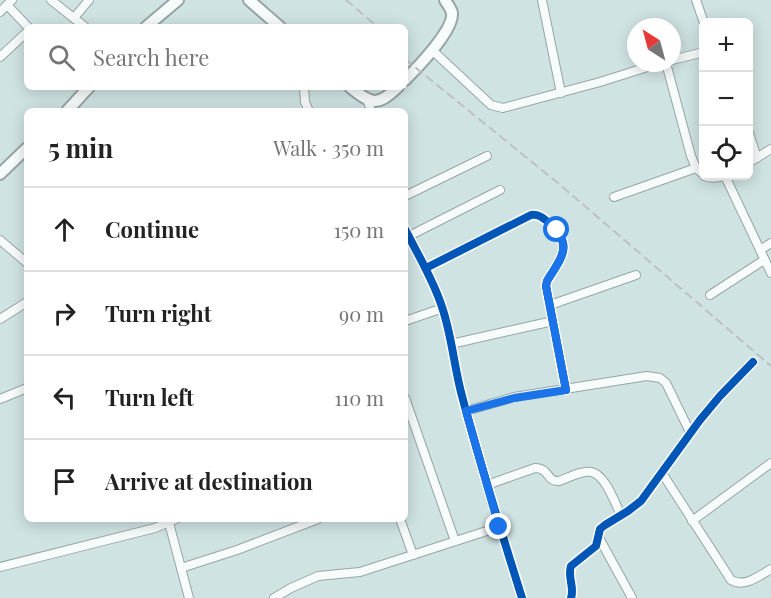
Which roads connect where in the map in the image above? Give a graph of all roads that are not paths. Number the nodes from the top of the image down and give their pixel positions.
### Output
1 (51, 0) edge
2 (89, 0) edge
3 (178, 0) edge
4 (249, 0) edge
5 (445, 0) edge
6 (542, 0) edge
7 (696, 0) edge
8 (9, 3) edge
9 (0, 12) edge
10 (74, 18) junction
11 (702, 18) edge
12 (26, 24) edge
13 (81, 24) edge
14 (149, 24) edge
15 (277, 24) edge
16 (24, 35) edge
17 (432, 50) junction
18 (699, 53) edge
19 (0, 57) edge
20 (681, 58) edge
21 (630, 72) edge
22 (668, 72) edge
23 (408, 77) edge
24 (86, 90) edge
25 (304, 90) edge
26 (353, 90) edge
27 (394, 90) edge
28 (561, 93) junction
29 (369, 106) edge
30 (70, 108) edge
31 (308, 108) edge
32 (753, 146) edge
33 (771, 149) edge
34 (24, 151) edge
35 (487, 156) dead end
36 (757, 158) junction
37 (753, 160) edge
38 (696, 168) junction
39 (699, 171) edge
40 (0, 174) edge
41 (727, 180) edge
42 (501, 190) dead end
43 (408, 195) edge
44 (614, 197) dead end
45 (408, 233) edge
46 (408, 235) edge
47 (0, 240) edge
48 (771, 243) edge
49 (760, 250) junction
50 (24, 260) edge
51 (764, 260) junction
52 (426, 268) junction
53 (771, 273) edge
54 (636, 275) dead end
55 (710, 295) dead end
56 (24, 304) edge
57 (550, 305) junction
58 (442, 308) junction
59 (0, 319) edge
60 (408, 320) edge
61 (553, 321) junction
62 (451, 344) junction
63 (753, 362) dead end
64 (24, 389) edge
65 (566, 390) junction
66 (0, 399) edge
67 (408, 407) edge
68 (466, 411) junction
69 (690, 432) junction
70 (771, 463) edge
71 (662, 473) junction
72 (487, 485) junction
73 (621, 515) junction
74 (692, 521) junction
75 (169, 522) edge
76 (173, 522) edge
77 (310, 522) edge
78 (401, 522) edge
79 (499, 527) junction
80 (598, 536) junction
81 (455, 541) junction
82 (413, 555) junction
83 (0, 567) edge
84 (181, 568) junction
85 (771, 569) edge
86 (189, 598) edge
87 (274, 598) edge
88 (522, 598) edge
89 (571, 598) edge
90 (632, 598) edge

1 - 10 street
2 - 10 street
3 - 14 main road
4 - 15 main road
5 - 17 main road
6 - 28 street
7 - 11 street
8 - 9 street
8 - 12 street
10 - 13 street
16 - 19 street
17 - 23 main road
17 - 28 street
18 - 20 street
21 - 28 street
22 - 38 street
24 - 30 main road
25 - 31 street
26 - 29 main road
27 - 29 main road
32 - 36 street
33 - 36 street
34 - 40 main road
35 - 43 street
36 - 37 street
38 - 39 street
38 - 44 street
41 - 49 street
42 - 45 street
46 - 52 street
47 - 50 street
48 - 49 street
49 - 51 street
51 - 53 street
51 - 55 street
52 - 57 street
52 - 58 street
54 - 57 street
56 - 59 street
57 - 61 street
58 - 60 street
58 - 62 street
61 - 62 street
61 - 65 street
62 - 68 street
63 - 69 street
64 - 66 street
65 - 68 street
65 - 69 street
67 - 81 street
68 - 72 street
69 - 71 street
70 - 74 street
71 - 73 street
71 - 74 street
72 - 73 street
72 - 79 street
73 - 80 street
74 - 85 street
75 - 83 street
76 - 84 street
77 - 84 street
78 - 82 street
79 - 81 street
79 - 88 street
80 - 89 street
80 - 90 street
81 - 82 street
82 - 87 street
84 - 86 street

